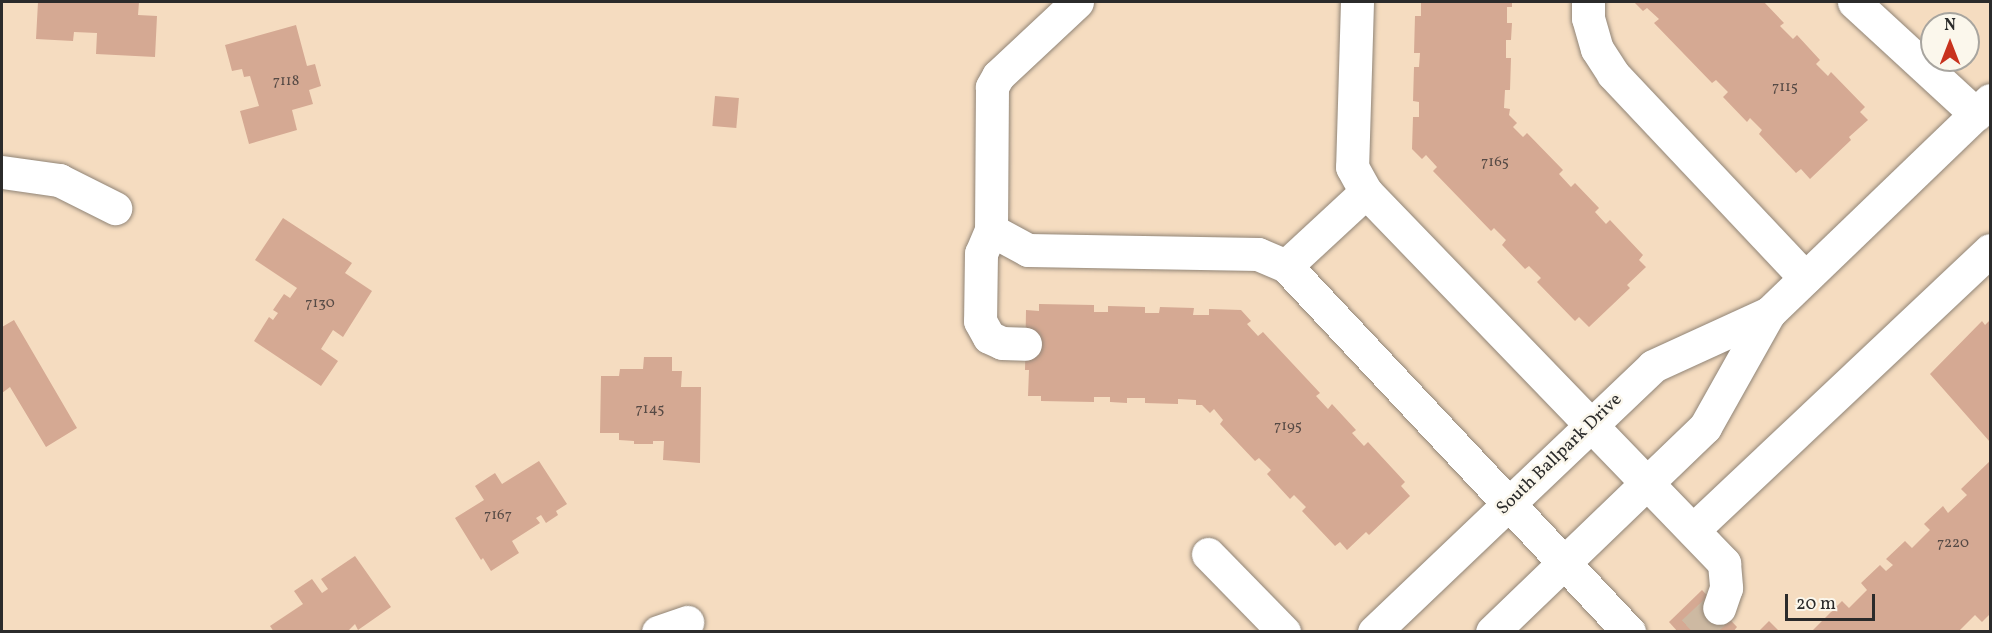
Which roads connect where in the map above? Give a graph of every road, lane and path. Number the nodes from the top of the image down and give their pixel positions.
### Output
1 (1077, 2) edge
2 (1357, 2) edge
3 (1588, 2) edge
4 (1854, 2) edge
5 (1983, 107) edge
6 (2, 172) edge
7 (1366, 192) junction
8 (115, 207) dead end
9 (991, 230) junction
10 (1990, 250) edge
11 (1286, 266) junction
12 (1805, 278) junction
13 (1769, 312) junction
14 (1025, 344) dead end
15 (1591, 424) junction
16 (1647, 482) junction
17 (1509, 503) junction
18 (1693, 530) junction
19 (1208, 554) dead end
20 (1565, 561) junction
21 (1719, 608) tunnel mouth
22 (1627, 631) edge
23 (1284, 632) edge
24 (1374, 632) edge
25 (1492, 632) edge

1 - 9 street
2 - 7 street
3 - 12 street
4 - 5 street
5 - 12 street, South Ballpark Drive
6 - 8 street
7 - 11 street
7 - 15 street
9 - 11 street
9 - 14 street
10 - 18 street
11 - 17 street
12 - 13 street, South Ballpark Drive
13 - 15 street, South Ballpark Drive
13 - 16 street, South Ballpark Drive
15 - 16 street
15 - 17 street, South Ballpark Drive
16 - 18 street
16 - 20 street, South Ballpark Drive
17 - 20 street
17 - 24 street, South Ballpark Drive
18 - 21 street
19 - 23 street
20 - 22 street
20 - 25 street, South Ballpark Drive

